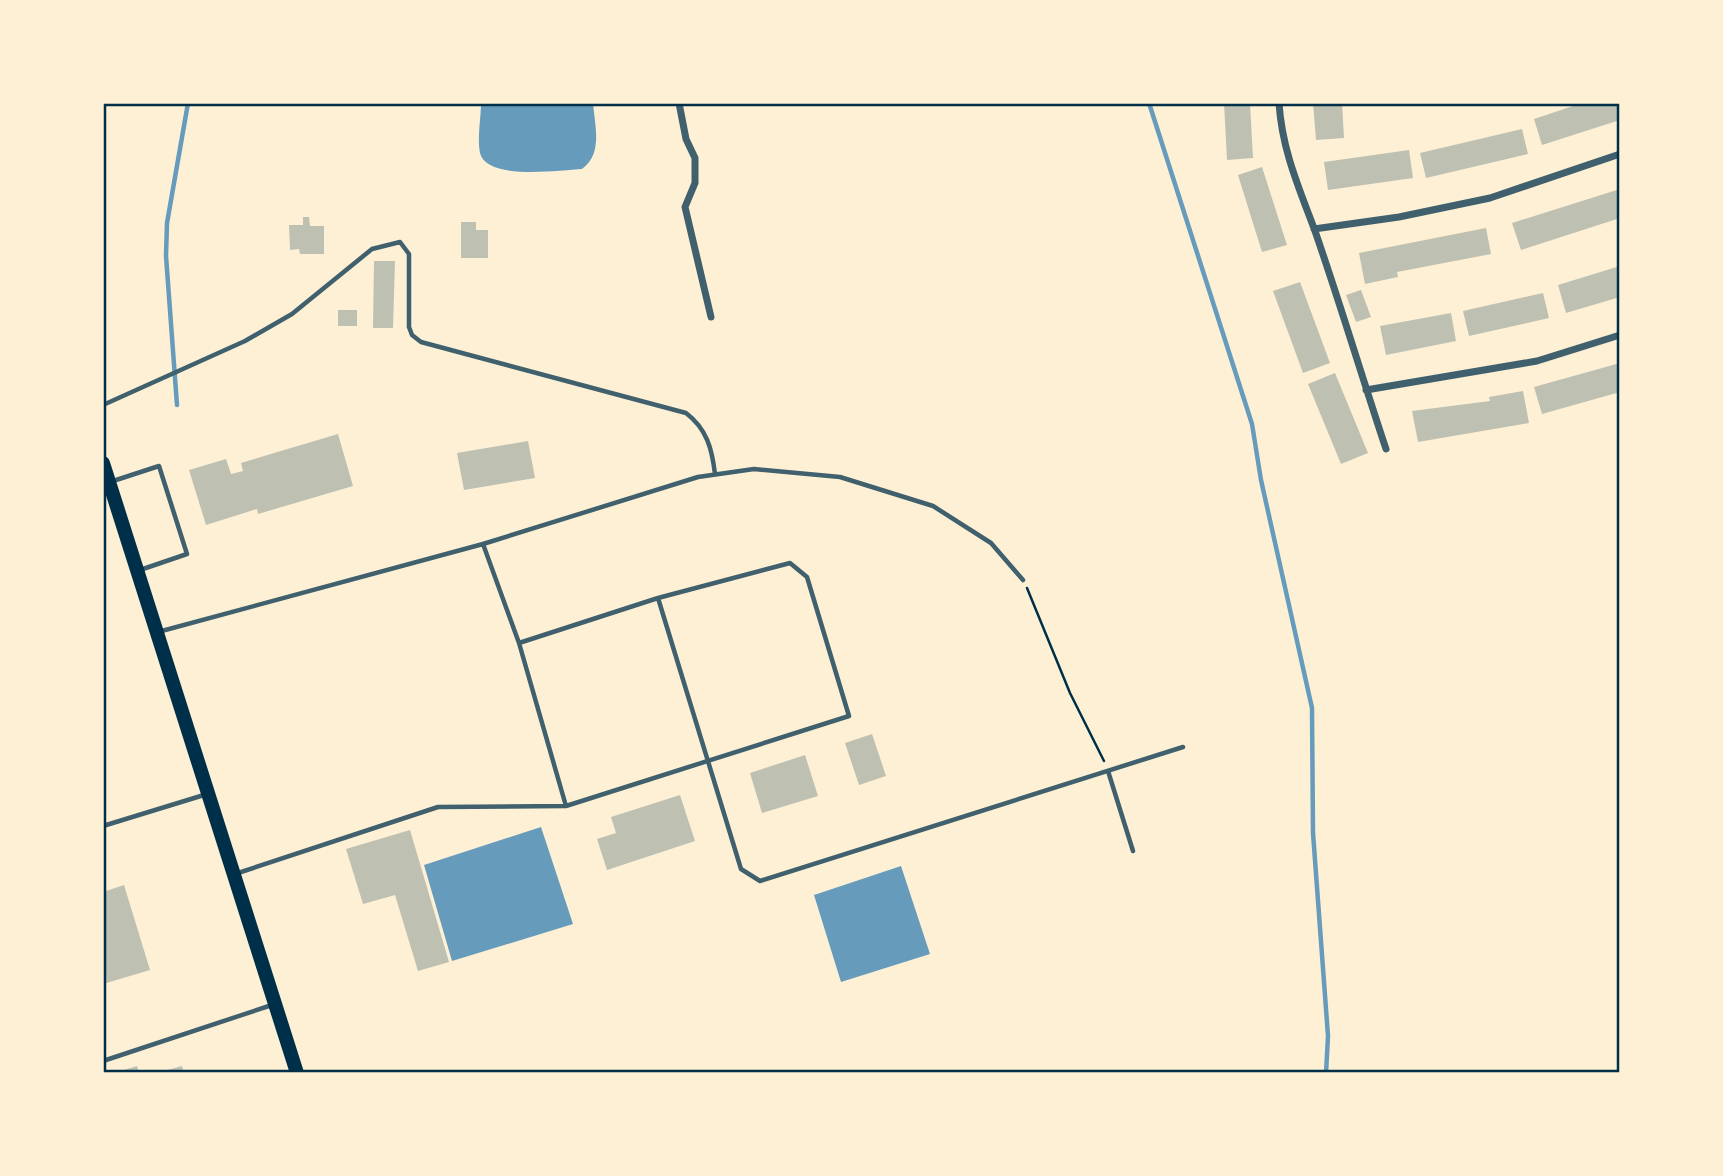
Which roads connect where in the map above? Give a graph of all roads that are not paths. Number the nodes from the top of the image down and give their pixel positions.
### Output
1 (680, 103) edge
2 (1279, 103) edge
3 (1620, 154) edge
4 (1314, 229) junction
5 (711, 317) dead end
6 (1620, 335) edge
7 (1366, 390) junction
8 (103, 404) edge
9 (1386, 449) dead end
10 (103, 463) edge
11 (715, 474) junction
12 (109, 482) junction
13 (483, 544) junction
14 (138, 570) junction
15 (1023, 580) road end
16 (658, 598) junction
17 (157, 632) junction
18 (519, 643) junction
19 (1183, 747) dead end
20 (708, 761) junction
21 (1108, 771) junction
22 (208, 793) junction
23 (566, 806) junction
24 (103, 826) edge
25 (1133, 851) dead end
26 (234, 874) junction
27 (275, 1004) junction
28 (103, 1061) edge
29 (297, 1073) edge

1 - 5 street
2 - 4 street
3 - 4 street
4 - 7 street
6 - 7 street
7 - 9 street
8 - 11 lane
10 - 12 main road
11 - 13 lane
11 - 15 lane
12 - 14 main road
12 - 14 lane
13 - 17 lane
13 - 18 lane
14 - 17 main road
16 - 18 lane
16 - 20 lane
16 - 20 lane
17 - 22 main road
18 - 23 lane
19 - 21 lane
20 - 21 lane
20 - 23 lane
21 - 25 lane
22 - 24 lane
22 - 26 main road
23 - 26 lane
26 - 27 main road
27 - 28 lane
27 - 29 main road

